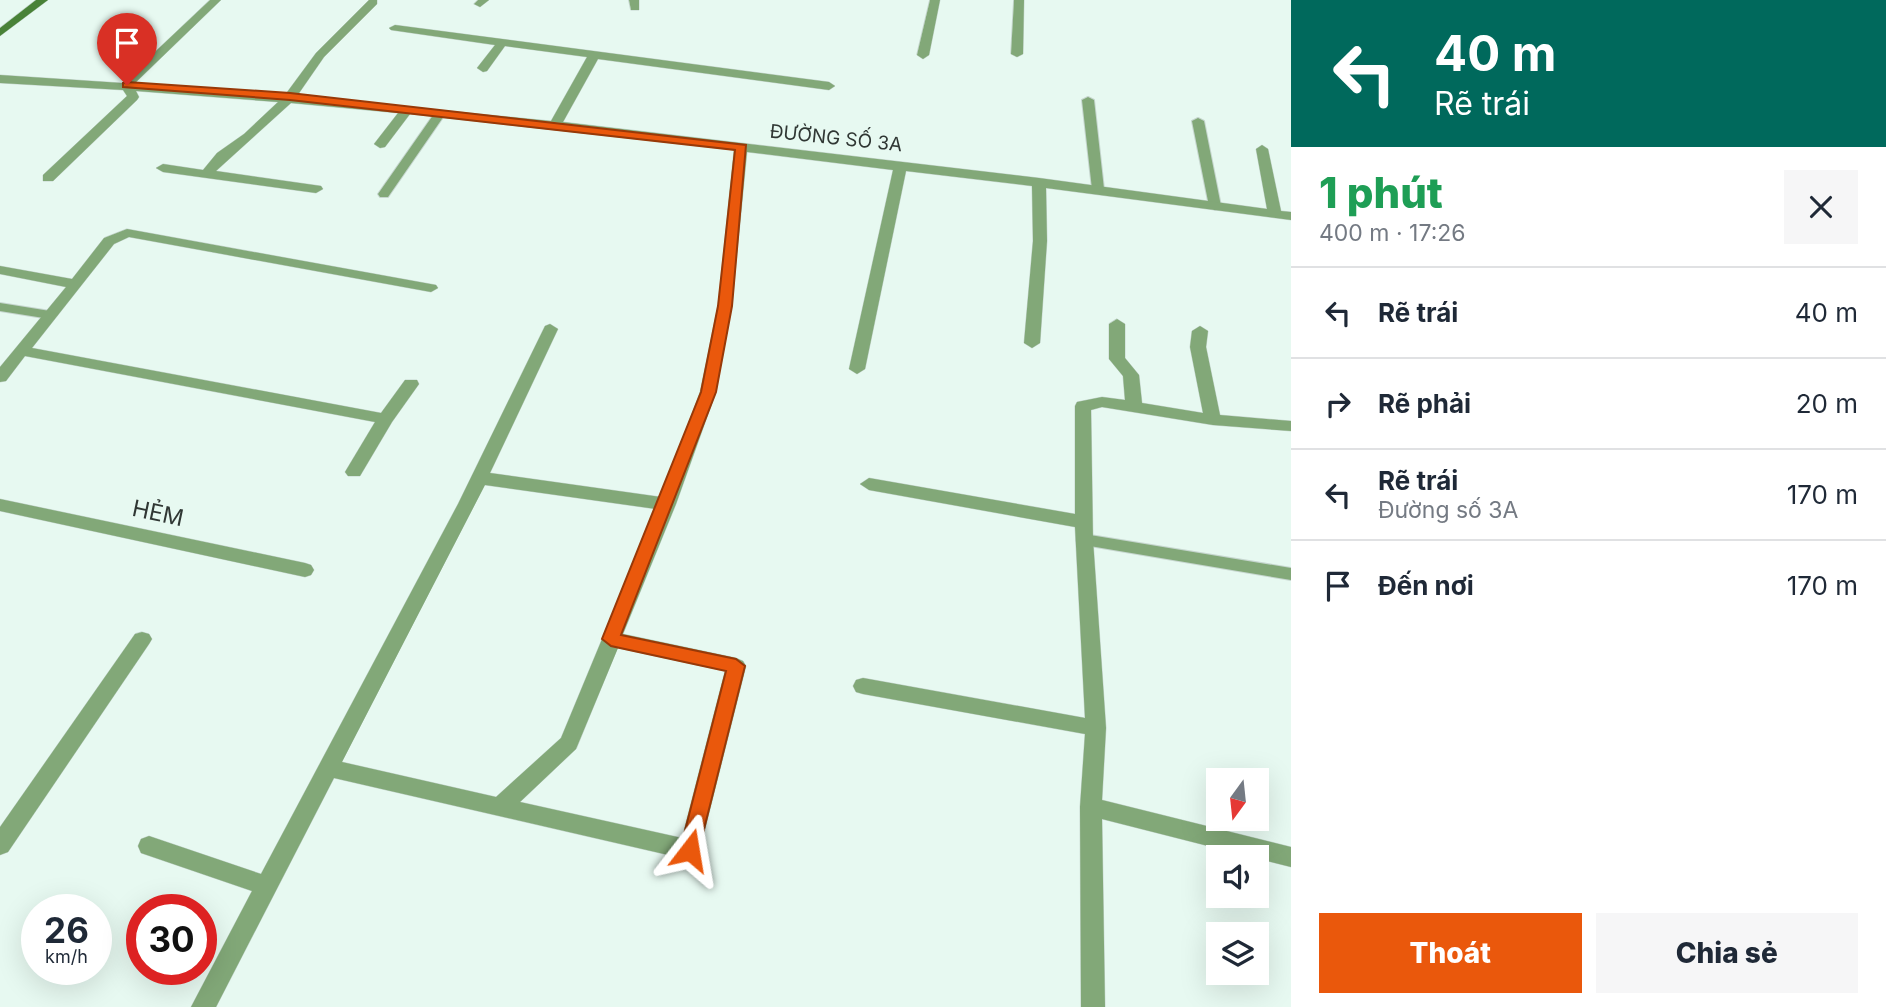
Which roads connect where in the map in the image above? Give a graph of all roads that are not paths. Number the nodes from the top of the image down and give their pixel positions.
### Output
1 (43, 0) edge
2 (216, 0) edge
3 (935, 0) edge
4 (1019, 0) edge
5 (373, 2) edge
6 (395, 28) dead end
7 (1, 32) edge
8 (501, 44) junction
9 (1017, 54) dead end
10 (594, 55) junction
11 (923, 55) dead end
12 (483, 68) dead end
13 (0, 79) edge
14 (127, 85) junction
15 (829, 86) dead end
16 (290, 97) junction
17 (1088, 100) dead end
18 (407, 109) junction
19 (440, 113) junction
20 (1198, 121) dead end
21 (555, 125) junction
22 (380, 144) dead end
23 (741, 147) junction
24 (1262, 149) dead end
25 (901, 165) junction
26 (163, 169) dead end
27 (206, 174) junction
28 (48, 178) dead end
29 (1039, 182) junction
30 (316, 189) dead end
31 (1098, 189) junction
32 (384, 194) dead end
33 (1215, 206) junction
34 (1275, 214) junction
35 (1291, 216) edge
36 (0, 270) edge
37 (76, 284) junction
38 (431, 288) dead end
39 (0, 307) edge
40 (50, 315) junction
41 (1117, 324) dead end
42 (550, 330) dead end
43 (1200, 331) dead end
44 (1032, 343) dead end
45 (23, 351) junction
46 (857, 369) dead end
47 (0, 377) edge
48 (411, 384) dead end
49 (1135, 407) junction
50 (385, 419) junction
51 (1213, 420) junction
52 (1291, 426) edge
53 (355, 472) dead end
54 (480, 478) junction
55 (869, 484) dead end
56 (667, 504) junction
57 (0, 505) edge
58 (1084, 531) junction
59 (305, 570) dead end
60 (1291, 573) edge
61 (142, 639) dead end
62 (611, 639) junction
63 (863, 686) dead end
64 (1096, 728) junction
65 (329, 768) junction
66 (1091, 807) junction
67 (499, 808) junction
68 (0, 845) edge
69 (149, 846) dead end
70 (1291, 857) edge
71 (267, 886) junction
72 (203, 1007) edge
73 (1093, 1007) edge

1 - 7 street
2 - 14 street
3 - 11 street
4 - 9 street
5 - 16 street
6 - 8 street
8 - 10 street
8 - 12 street
10 - 15 street
10 - 21 street
13 - 14 street, ĐƯỜNG SỐ 3A
14 - 16 street, ĐƯỜNG SỐ 3A
14 - 28 street
16 - 18 street, ĐƯỜNG SỐ 3A
16 - 27 street
17 - 31 lane
18 - 19 street, ĐƯỜNG SỐ 3A
18 - 22 street
19 - 21 street, ĐƯỜNG SỐ 3A
19 - 32 lane
20 - 33 lane
21 - 23 street, ĐƯỜNG SỐ 3A
23 - 25 street, ĐƯỜNG SỐ 3A
23 - 56 street
24 - 34 street
25 - 29 street, ĐƯỜNG SỐ 3A
25 - 46 street
26 - 27 street
27 - 30 street
29 - 31 street, ĐƯỜNG SỐ 3A
29 - 44 street
31 - 33 street, ĐƯỜNG SỐ 3A
33 - 34 street, ĐƯỜNG SỐ 3A
34 - 35 street, ĐƯỜNG SỐ 3A
36 - 37 street
37 - 38 street
37 - 40 street
39 - 40 lane
40 - 45 street
41 - 49 street
42 - 54 street
43 - 51 street
45 - 47 street
45 - 50 street
48 - 50 street
49 - 51 street
49 - 58 street
50 - 53 street
51 - 52 street
54 - 56 street
54 - 65 street
55 - 58 street
56 - 62 street
57 - 59 street, HẺM
58 - 60 lane
58 - 64 street
61 - 68 street
62 - 67 street
62 - 67 street
63 - 64 street
64 - 66 street
65 - 67 street
65 - 71 street
66 - 70 street
66 - 73 street
69 - 71 street
71 - 72 street

